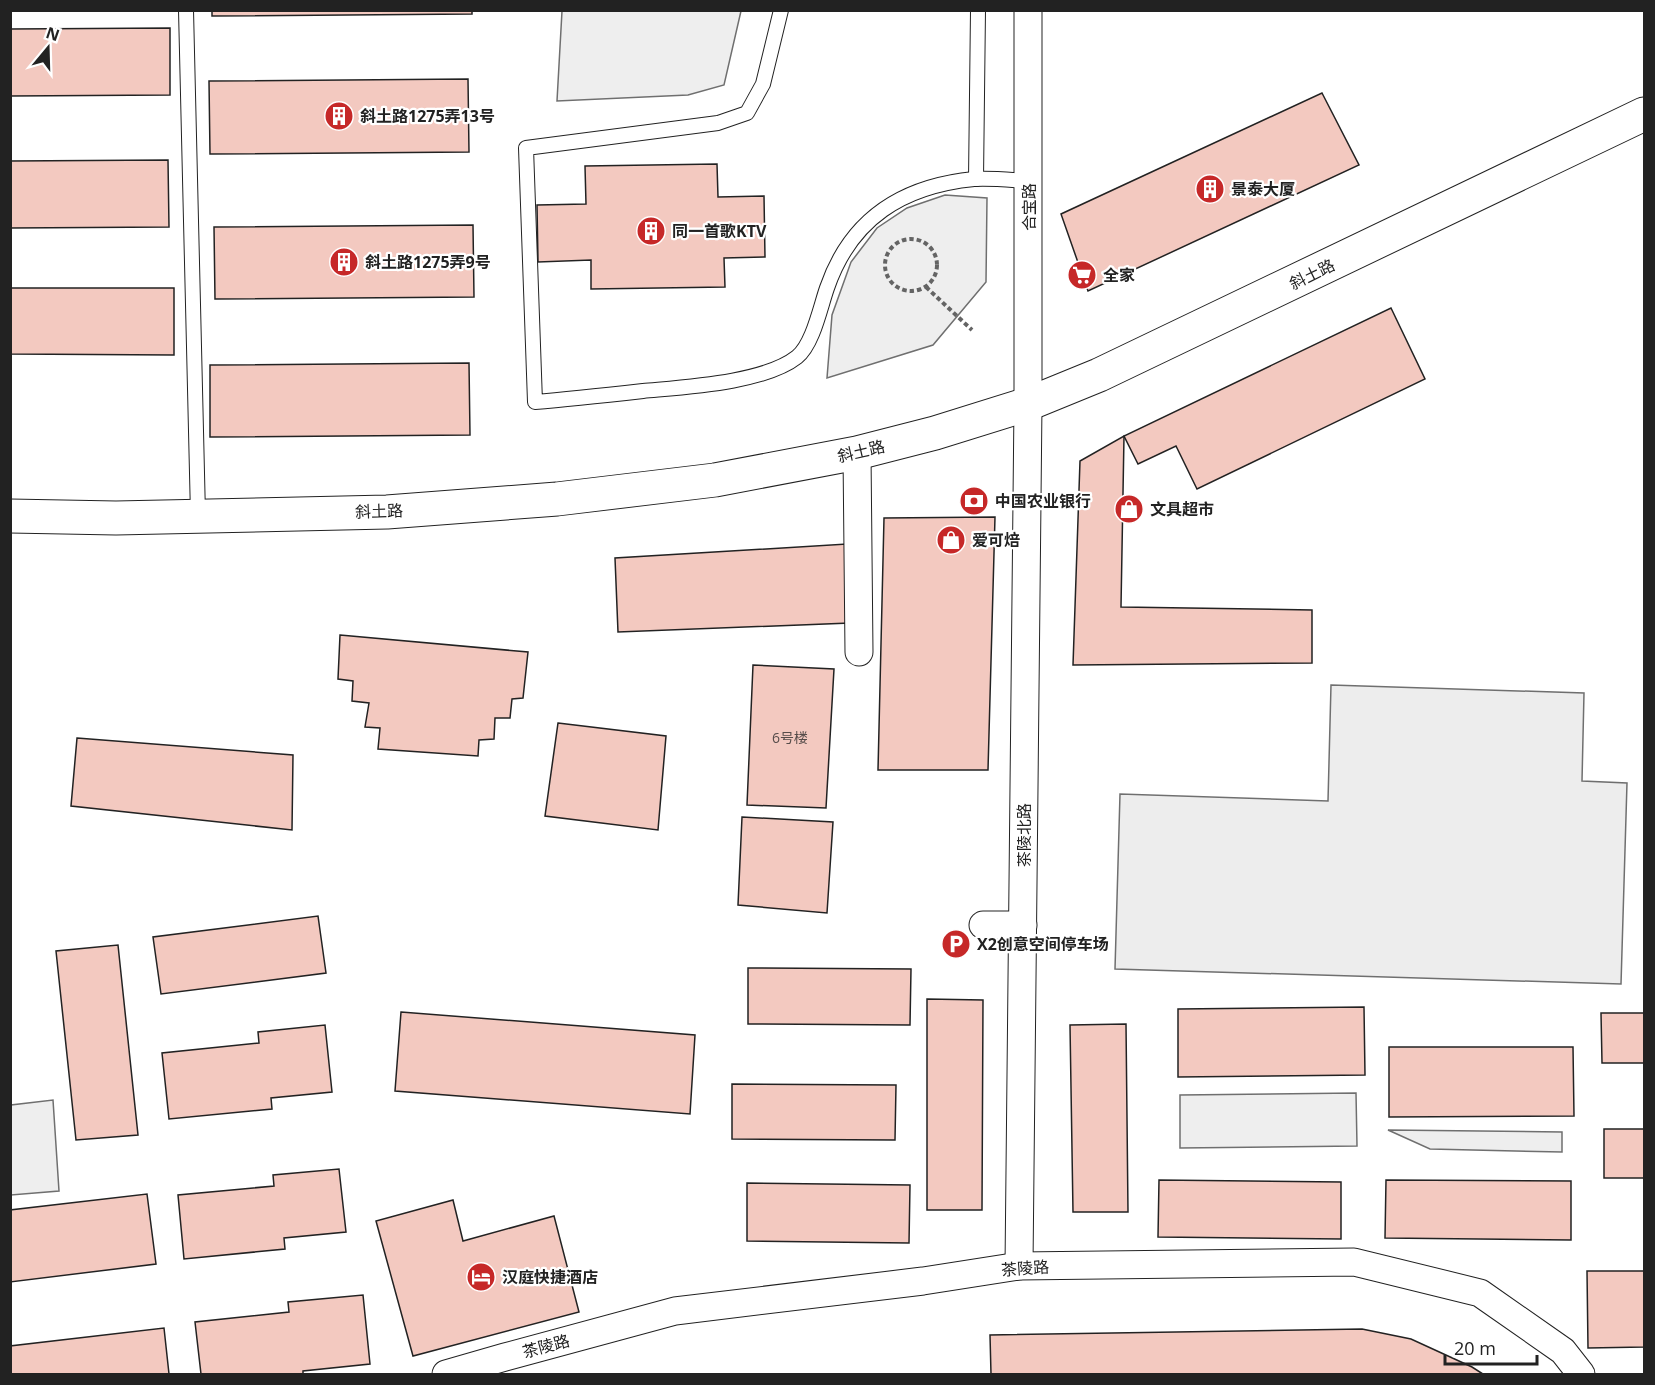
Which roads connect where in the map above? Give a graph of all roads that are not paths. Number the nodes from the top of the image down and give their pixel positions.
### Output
1 (186, 10) edge
2 (782, 10) edge
3 (978, 10) edge
4 (1028, 10) edge
5 (1644, 114) edge
6 (976, 179) junction
7 (1029, 181) junction
8 (1028, 404) junction
9 (857, 453) junction
10 (198, 515) junction
11 (10, 516) edge
12 (859, 652) dead end
13 (983, 925) dead end
14 (1023, 925) junction
15 (1019, 1266) junction
16 (505, 1366) edge
17 (446, 1374) edge
18 (1581, 1374) edge

1 - 10 lane
2 - 6 lane
3 - 6 lane
4 - 7 street, 合宝路
5 - 8 main road, 斜土路
6 - 7 lane
7 - 8 street, 合宝路
8 - 9 main road, 斜土路
8 - 14 street, 茶陵北路
9 - 10 main road, 斜土路
9 - 12 street
10 - 11 main road, 斜土路
13 - 14 street
14 - 15 street, 茶陵北路
15 - 16 street, 茶陵路
15 - 18 street, 茶陵路
16 - 17 street, 茶陵路

